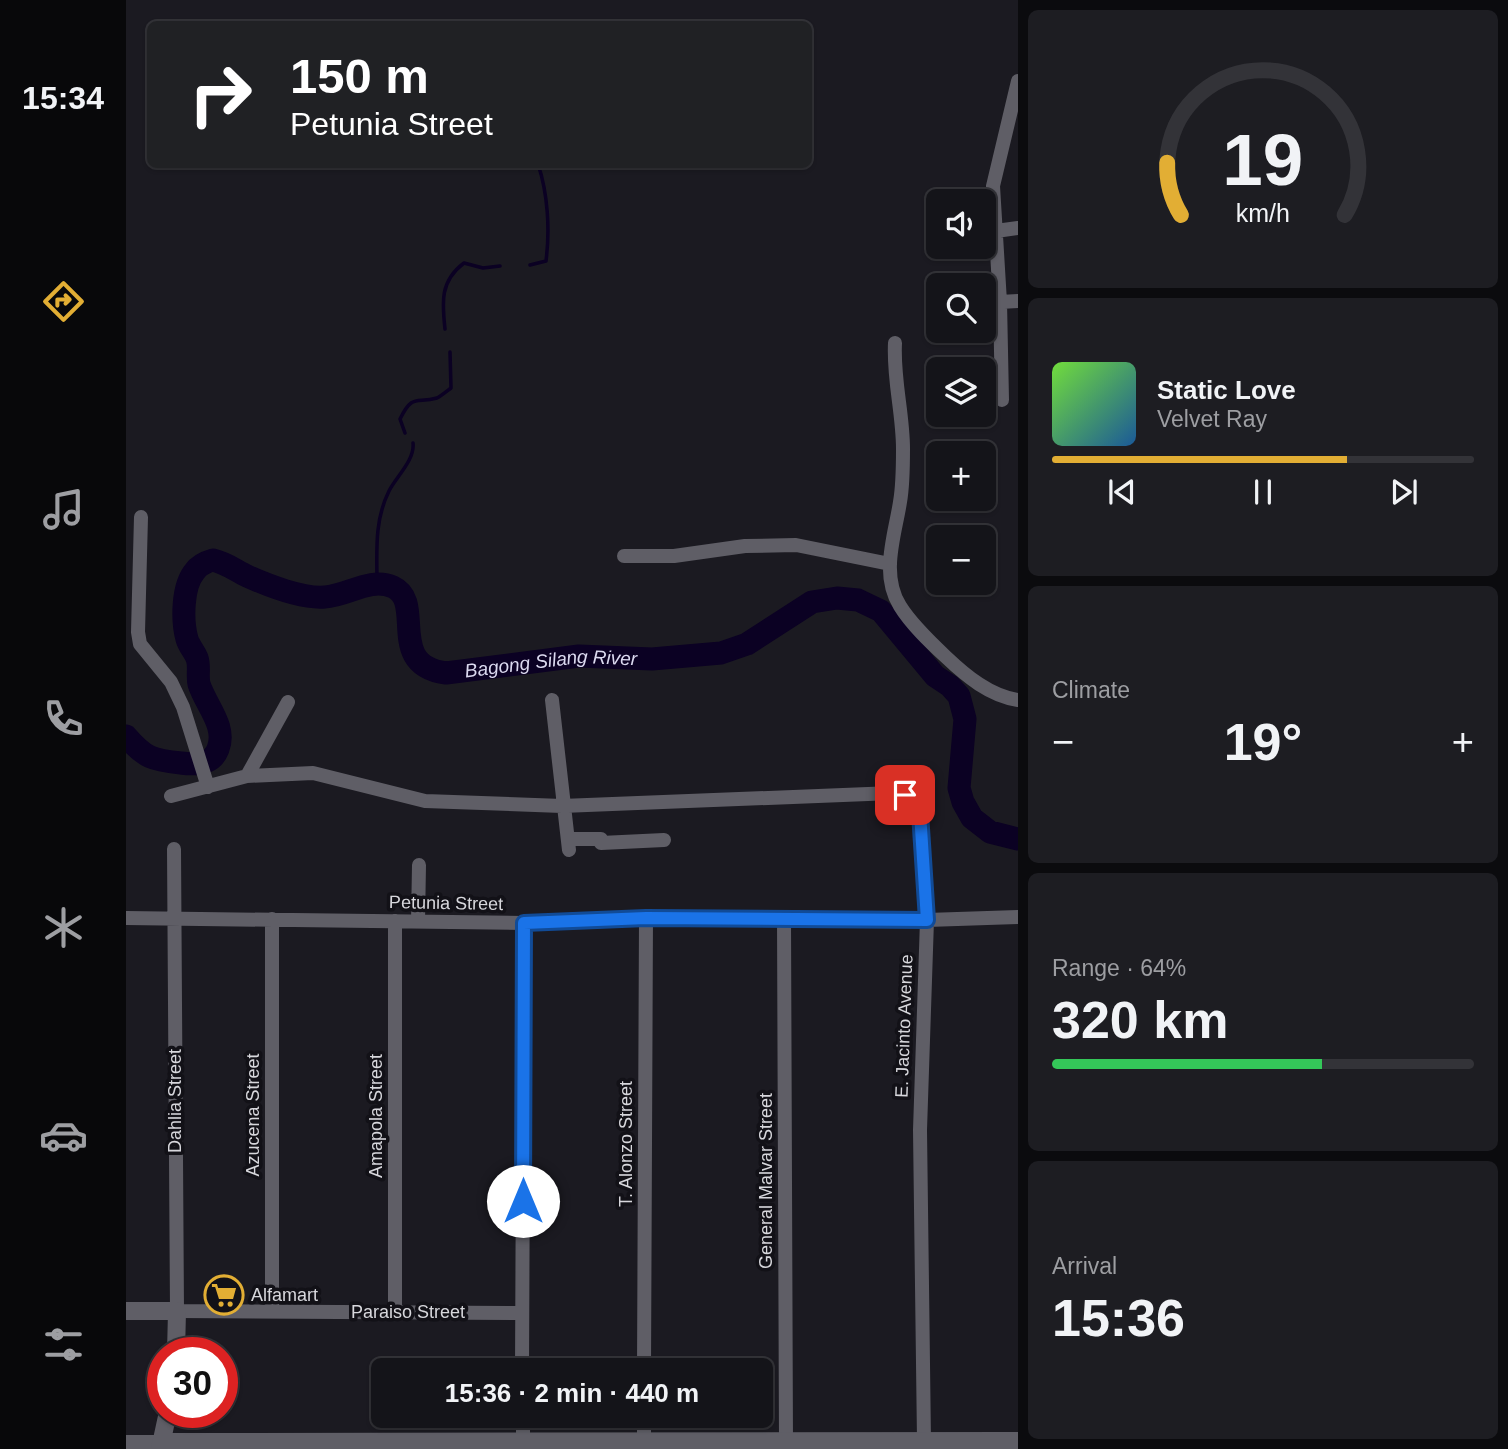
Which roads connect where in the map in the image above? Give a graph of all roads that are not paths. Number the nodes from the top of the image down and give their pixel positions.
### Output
1 (1018, 81) edge
2 (993, 189) edge
3 (1018, 228) edge
4 (996, 231) joint
5 (1018, 301) edge
6 (1000, 302) junction
7 (895, 343) dead end
8 (1002, 400) dead end
9 (141, 517) dead end
10 (624, 556) dead end
11 (891, 564) junction
12 (1018, 699) edge
13 (552, 700) dead end
14 (288, 702) dead end
15 (247, 776) junction
16 (208, 788) junction
17 (171, 796) dead end
18 (562, 806) junction
19 (664, 840) dead end
20 (174, 849) dead end
21 (419, 866) dead end
22 (1018, 917) edge
23 (126, 918) edge
24 (174, 918) junction
25 (646, 918) junction
26 (784, 918) junction
27 (272, 919) junction
28 (927, 920) junction
29 (395, 921) junction
30 (418, 922) junction
31 (524, 923) junction
32 (126, 1311) edge
33 (177, 1311) junction
34 (272, 1311) junction
35 (395, 1311) junction
36 (522, 1313) junction
37 (176, 1337) edge
38 (522, 1358) edge
39 (644, 1358) edge
40 (523, 1428) edge
41 (644, 1428) edge
42 (923, 1441) junction
43 (1018, 1441) edge
44 (126, 1442) edge
45 (786, 1443) junction
46 (161, 1445) edge
47 (523, 1446) edge
48 (644, 1446) edge

1 - 2 street
3 - 4 street
4 - 6 street
5 - 6 street
6 - 8 street
7 - 11 street
9 - 16 street
10 - 11 street
11 - 12 street
13 - 18 street
14 - 15 street
15 - 16 street
15 - 18 street
16 - 17 street
18 - 19 street
18 - 28 street, E. Jacinto Avenue
20 - 24 street, Dahlia Street
21 - 30 street
22 - 28 street, Petunia Street
23 - 24 street, Petunia Street
24 - 27 street, Petunia Street
24 - 33 street, Dahlia Street
25 - 26 street, Petunia Street
25 - 31 street, Petunia Street
25 - 39 street, T. Alonzo Street
26 - 28 street, Petunia Street
26 - 45 street, General Malvar Street
27 - 29 street, Petunia Street
27 - 34 street, Azucena Street
28 - 42 street, E. Jacinto Avenue
29 - 30 street, Petunia Street
29 - 35 street, Amapola Street
30 - 31 street, Petunia Street
31 - 36 street
32 - 33 street, Paraiso Street
33 - 34 street, Paraiso Street
33 - 37 street, Dahlia Street
34 - 35 street, Paraiso Street
35 - 36 street, Paraiso Street
36 - 38 street
40 - 47 street
41 - 48 street
42 - 43 street
42 - 45 street
44 - 46 street
45 - 48 street
46 - 47 street
47 - 48 street

